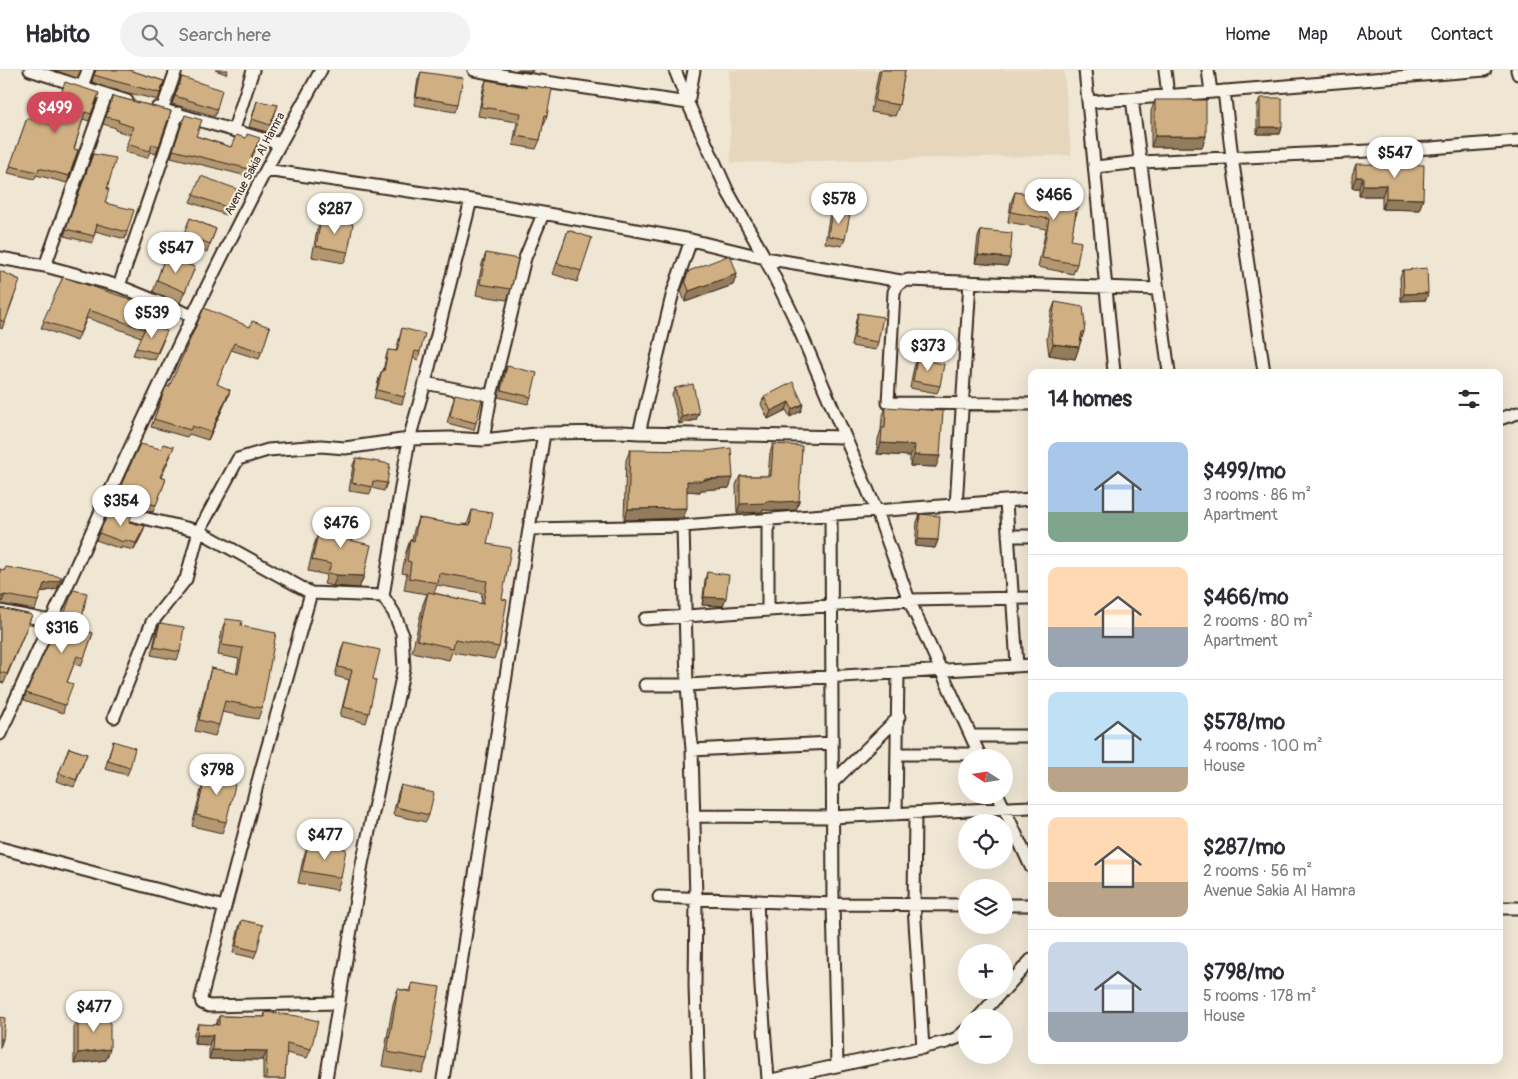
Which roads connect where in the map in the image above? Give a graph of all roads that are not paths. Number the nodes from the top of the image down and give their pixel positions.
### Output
1 (30, 70) edge
2 (88, 70) edge
3 (176, 70) edge
4 (253, 70) edge
5 (321, 70) edge
6 (474, 70) edge
7 (675, 70) edge
8 (694, 70) edge
9 (1085, 70) edge
10 (1165, 70) edge
11 (1208, 70) edge
12 (1486, 70) edge
13 (82, 87) junction
14 (1224, 91) junction
15 (1210, 92) junction
16 (106, 95) junction
17 (1168, 96) junction
18 (1132, 98) junction
19 (1089, 102) junction
20 (688, 103) junction
21 (162, 110) junction
22 (178, 113) junction
23 (234, 129) junction
24 (1518, 141) edge
25 (280, 144) junction
26 (1232, 157) junction
27 (1140, 162) junction
28 (1095, 167) junction
29 (266, 170) junction
30 (471, 200) junction
31 (542, 214) junction
32 (691, 240) junction
33 (0, 258) edge
34 (765, 258) junction
35 (45, 266) junction
36 (901, 282) junction
37 (970, 282) junction
38 (119, 286) junction
39 (1106, 287) junction
40 (1157, 289) junction
41 (193, 316) junction
42 (1114, 369) edge
43 (1169, 369) edge
44 (1264, 369) edge
45 (425, 383) junction
46 (491, 396) junction
47 (962, 404) junction
48 (1028, 404) edge
49 (1518, 413) edge
50 (1503, 418) edge
51 (544, 432) junction
52 (639, 433) junction
53 (845, 437) junction
54 (409, 439) junction
55 (483, 440) junction
56 (1028, 499) edge
57 (1006, 502) junction
58 (956, 506) junction
59 (101, 508) junction
60 (877, 512) junction
61 (831, 515) junction
62 (768, 520) junction
63 (683, 526) junction
64 (529, 529) junction
65 (199, 531) junction
66 (1008, 536) junction
67 (1028, 536) edge
68 (311, 593) junction
69 (383, 596) junction
70 (1012, 598) junction
71 (1028, 598) edge
72 (909, 600) junction
73 (832, 605) junction
74 (768, 609) junction
75 (0, 610) edge
76 (685, 614) junction
77 (646, 618) dead end
78 (51, 621) junction
79 (1017, 665) junction
80 (1028, 665) edge
81 (941, 670) junction
82 (898, 672) junction
83 (832, 676) junction
84 (645, 685) dead end
85 (687, 685) junction
86 (114, 717) dead end
87 (898, 717) junction
88 (0, 734) edge
89 (971, 736) junction
90 (1028, 736) edge
91 (832, 743) junction
92 (977, 749) edge
93 (692, 750) junction
94 (898, 754) junction
95 (958, 755) edge
96 (833, 782) junction
97 (1002, 804) edge
98 (1028, 807) edge
99 (1004, 809) junction
100 (915, 813) junction
101 (896, 814) junction
102 (693, 816) junction
103 (832, 817) junction
104 (0, 848) edge
105 (1028, 861) edge
106 (660, 897) dead end
107 (696, 898) junction
108 (757, 901) junction
109 (833, 904) junction
110 (958, 905) edge
111 (1013, 905) edge
112 (1028, 905) edge
113 (914, 906) junction
114 (224, 907) junction
115 (1503, 908) edge
116 (1518, 908) edge
117 (1028, 963) edge
118 (1013, 980) edge
119 (996, 999) edge
120 (339, 1003) junction
121 (986, 1009) edge
122 (958, 1037) edge
123 (923, 1048) junction
124 (837, 1065) junction
125 (326, 1079) edge
126 (443, 1079) edge
127 (698, 1079) edge
128 (768, 1079) edge
129 (776, 1079) edge

1 - 13 street
2 - 13 street
3 - 21 street
4 - 23 street
5 - 25 street, Avenue Sakia Al Hamra
6 - 20 street
7 - 20 street
8 - 20 street
9 - 19 street
10 - 17 street
11 - 15 street
12 - 14 street
13 - 16 street
14 - 15 street
14 - 26 street
15 - 17 street
16 - 21 street
16 - 35 street
17 - 18 street
18 - 19 street
18 - 27 street
19 - 28 street
20 - 34 street
21 - 22 street
22 - 23 street
22 - 38 street
23 - 25 street
24 - 26 street
25 - 29 street, Avenue Sakia Al Hamra
26 - 27 street
26 - 44 street
27 - 28 street
27 - 40 street
28 - 39 street
29 - 30 street
29 - 41 street, Avenue Sakia Al Hamra
30 - 31 street
30 - 45 street
31 - 32 street
31 - 46 street
32 - 34 street
32 - 52 street
33 - 35 street
34 - 36 street
34 - 53 street
35 - 38 street
36 - 37 street
36 - 47 street
37 - 39 street
37 - 47 street
38 - 41 street
39 - 40 street
39 - 42 street
40 - 43 street
41 - 59 street, Avenue Sakia Al Hamra
45 - 46 street
45 - 54 street
46 - 55 street
47 - 48 street
47 - 58 street
49 - 50 street
51 - 52 street
51 - 55 street
51 - 64 street
52 - 53 street
53 - 60 street
54 - 55 street
54 - 65 street
54 - 69 street
56 - 57 street
57 - 58 street
57 - 66 street
58 - 60 street
59 - 65 street
59 - 78 street, Avenue Sakia Al Hamra
60 - 61 street
60 - 72 street
61 - 62 street
61 - 73 street
62 - 63 street
62 - 74 street
63 - 64 street
63 - 76 street
64 - 126 street
65 - 68 street
65 - 86 street
66 - 67 street
66 - 70 street
68 - 69 street
68 - 114 street
69 - 120 street
70 - 71 street
70 - 72 street
70 - 79 street
72 - 73 street
72 - 81 street
73 - 74 street
73 - 83 street
74 - 76 street
75 - 78 street
76 - 77 street
76 - 85 street
78 - 88 street, Avenue Sakia Al Hamra
79 - 80 street
79 - 81 street
81 - 82 street
81 - 89 street
82 - 83 street
82 - 87 street
83 - 85 street
83 - 91 street
84 - 85 street
85 - 93 street
87 - 94 street
87 - 96 street
89 - 90 street
89 - 92 street
91 - 93 street
91 - 96 street
93 - 102 street
94 - 95 street
94 - 101 street
96 - 103 street
97 - 99 street
98 - 99 street
99 - 100 street
99 - 105 street
100 - 101 street
100 - 113 street
101 - 103 street
102 - 103 street
102 - 107 street
103 - 109 street
104 - 114 street
106 - 107 street
107 - 108 street
107 - 127 street
108 - 109 street
108 - 128 street
109 - 113 street
109 - 124 street
110 - 113 street
111 - 112 street
113 - 123 street
114 - 120 street
115 - 116 street
117 - 118 street
119 - 121 street
120 - 125 street
122 - 123 street
123 - 124 street
124 - 129 street

